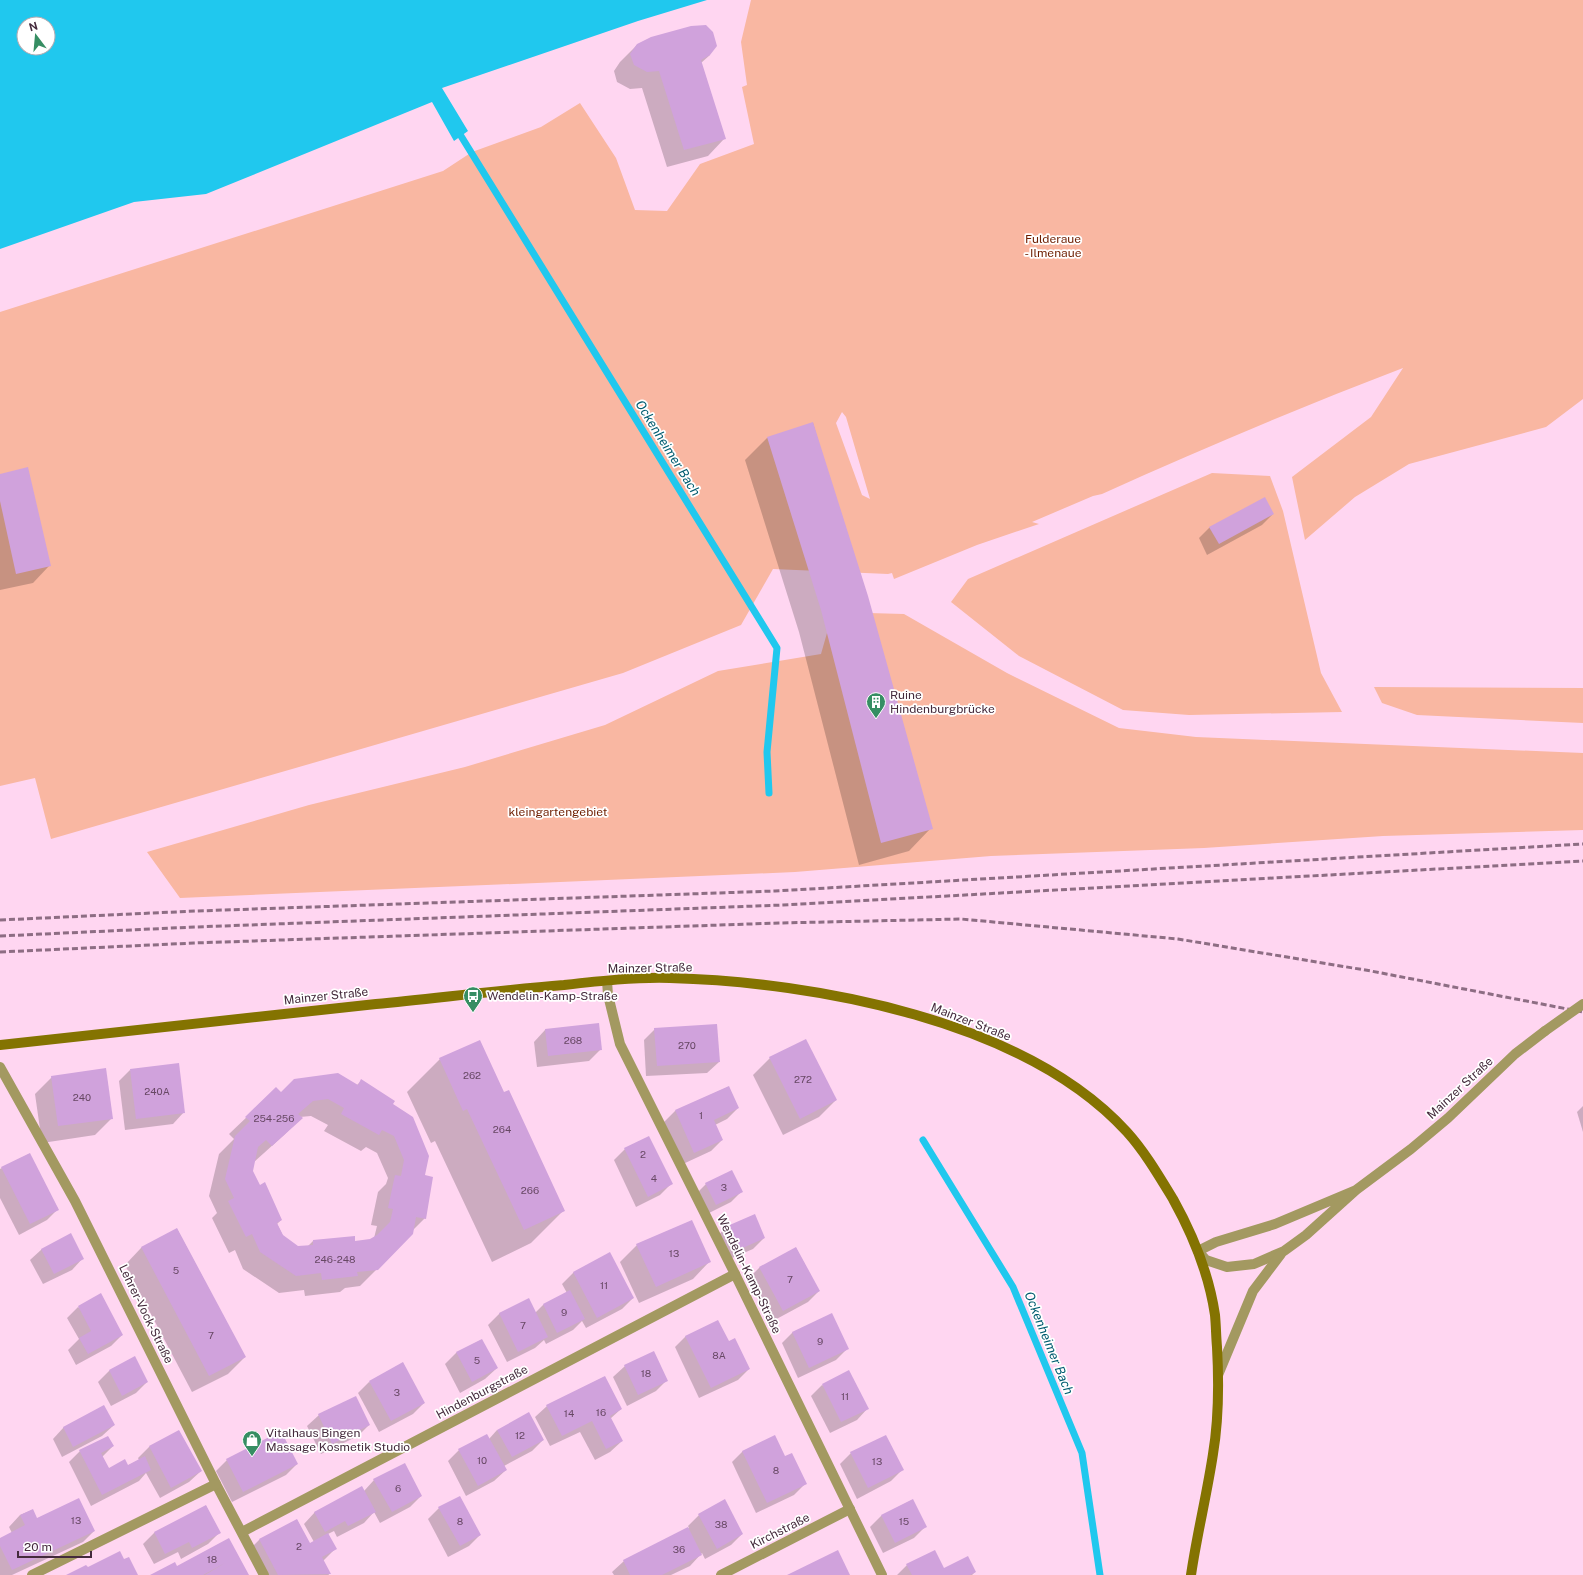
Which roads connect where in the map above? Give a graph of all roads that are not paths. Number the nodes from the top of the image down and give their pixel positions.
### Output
1 (607, 981) junction
2 (1583, 1004) edge
3 (0, 1045) edge
4 (0, 1067) edge
5 (1356, 1190) junction
6 (1198, 1251) junction
7 (1284, 1251) junction
8 (735, 1274) junction
9 (1218, 1375) junction
10 (216, 1484) junction
11 (850, 1510) junction
12 (242, 1532) junction
13 (32, 1575) edge
14 (264, 1575) edge
15 (721, 1575) edge
16 (882, 1575) edge
17 (1191, 1575) edge

1 - 3 main road, Mainzer Straße
1 - 6 main road, Mainzer Straße
1 - 8 street, Wendelin-Kamp-Straße
2 - 5 street, Mainzer Straße, bridge
4 - 10 street, Lehrer-Vock-Straße
5 - 6 street, Mainzer Straße
5 - 7 street, Mainzer Straße
6 - 7 street, Mainzer Straße
6 - 9 main road
7 - 9 street
8 - 11 street, Wendelin-Kamp-Straße
8 - 12 street, Hindenburgstraße
9 - 17 main road
10 - 12 street, Lehrer-Vock-Straße
10 - 13 street
11 - 15 street, Kirchstraße
11 - 16 street, Wendelin-Kamp-Straße
12 - 14 street, Lehrer-Vock-Straße

